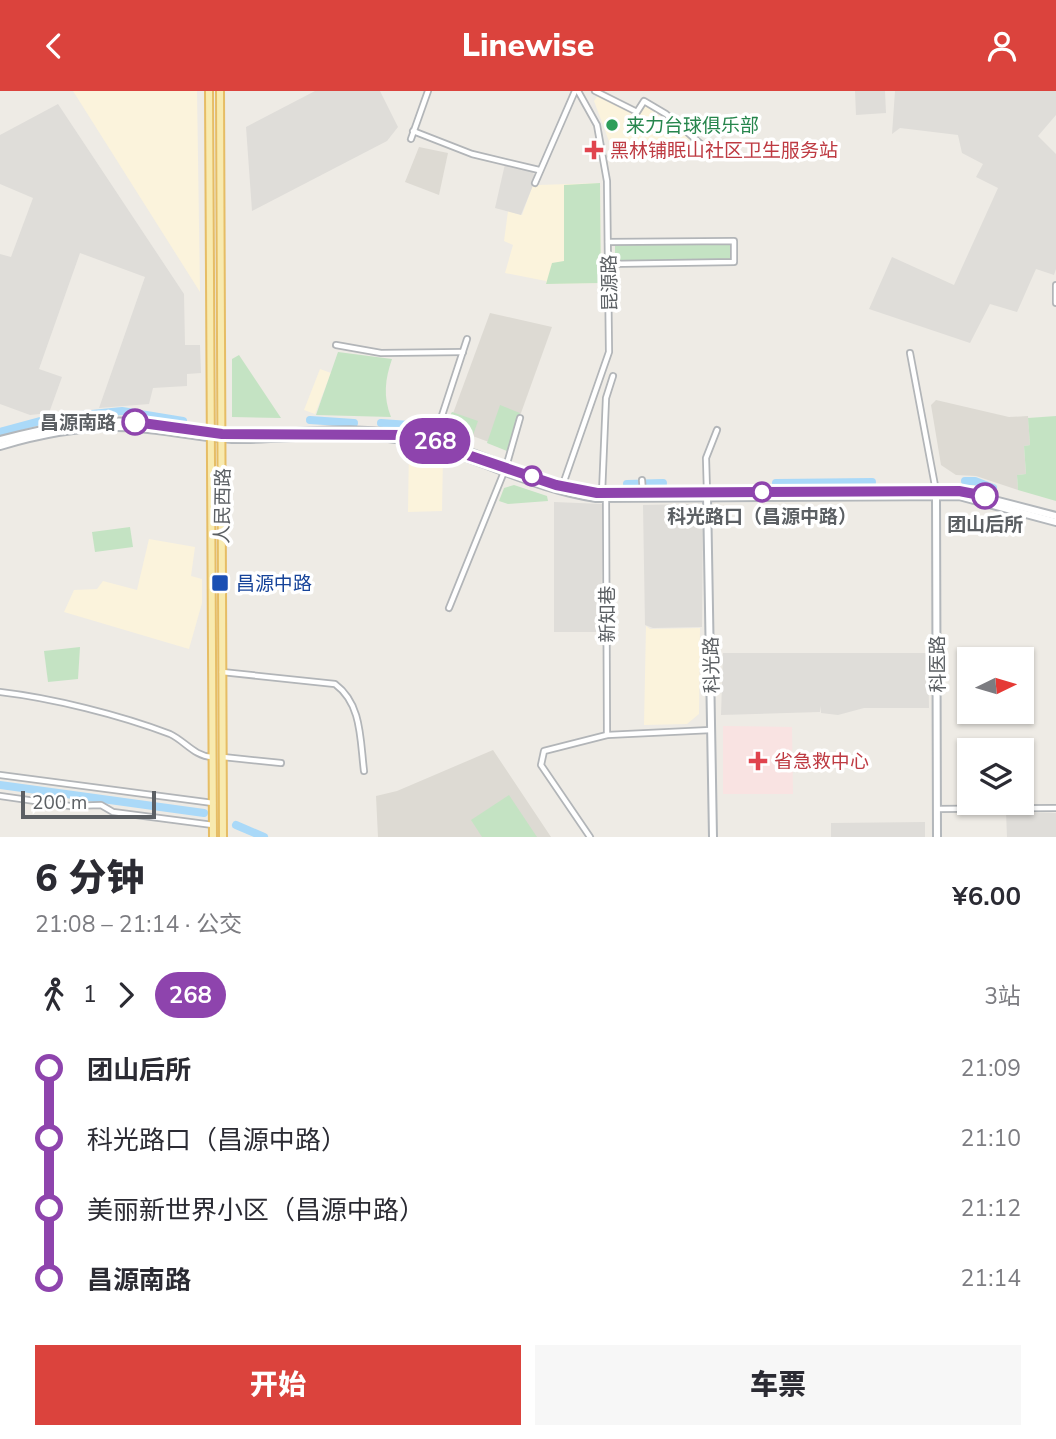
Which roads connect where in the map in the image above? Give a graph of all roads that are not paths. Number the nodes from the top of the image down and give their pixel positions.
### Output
1 (209, 91) edge
2 (220, 91) edge
3 (428, 91) edge
4 (576, 91) edge
5 (595, 91) edge
6 (413, 131) junction
7 (411, 139) dead end
8 (709, 151) dead end
9 (539, 170) junction
10 (535, 183) dead end
11 (608, 242) junction
12 (608, 264) junction
13 (1056, 285) edge
14 (1056, 303) edge
15 (467, 339) dead end
16 (336, 345) dead end
17 (463, 352) junction
18 (910, 353) dead end
19 (613, 376) dead end
20 (520, 418) dead end
21 (716, 431) dead end
22 (213, 436) junction
23 (222, 436) junction
24 (0, 440) edge
25 (433, 442) junction
26 (0, 446) edge
27 (505, 467) junction
28 (642, 480) dead end
29 (562, 487) junction
30 (643, 492) junction
31 (936, 494) junction
32 (604, 496) junction
33 (707, 496) junction
34 (1056, 516) edge
35 (1056, 521) edge
36 (449, 608) dead end
37 (222, 672) junction
38 (0, 691) edge
39 (712, 730) junction
40 (607, 735) junction
41 (222, 756) junction
42 (212, 757) junction
43 (281, 763) dead end
44 (364, 771) dead end
45 (0, 775) edge
46 (0, 796) edge
47 (213, 803) junction
48 (1056, 808) edge
49 (937, 809) junction
50 (213, 825) junction
51 (213, 837) edge
52 (223, 837) edge
53 (590, 837) edge
54 (713, 837) edge
55 (937, 837) edge

1 - 22 main road, 人民西路
2 - 23 main road, 人民西路
3 - 6 street
4 - 9 street
4 - 11 street, 昆源路
5 - 8 street
6 - 7 street
6 - 9 street
9 - 10 street
11 - 12 street, 昆源路
11 - 12 street
12 - 29 street, 昆源路
13 - 14 street
15 - 17 street
16 - 17 street
17 - 25 street
18 - 31 street
19 - 32 street, 新知巷
20 - 27 street
21 - 33 street
22 - 23 main road
22 - 24 main road
22 - 26 main road
22 - 42 main road, 人民西路
23 - 25 main road
23 - 37 main road, 人民西路
25 - 27 main road
27 - 29 main road
27 - 36 street
28 - 30 street
29 - 32 main road
30 - 32 main road
30 - 33 main road
31 - 33 main road
31 - 34 main road
31 - 35 main road
31 - 49 main road, 科医路
32 - 33 main road
32 - 40 street, 新知巷
33 - 39 main road, 科光路
37 - 41 main road, 人民西路
37 - 44 street
38 - 42 street
39 - 40 street
39 - 54 main road, 科光路
40 - 53 street
41 - 43 street
41 - 52 main road, 人民西路
42 - 47 main road, 人民西路
45 - 47 street
46 - 50 street
47 - 50 main road, 人民西路
48 - 49 street
49 - 55 main road, 科医路
50 - 51 main road, 人民西路

